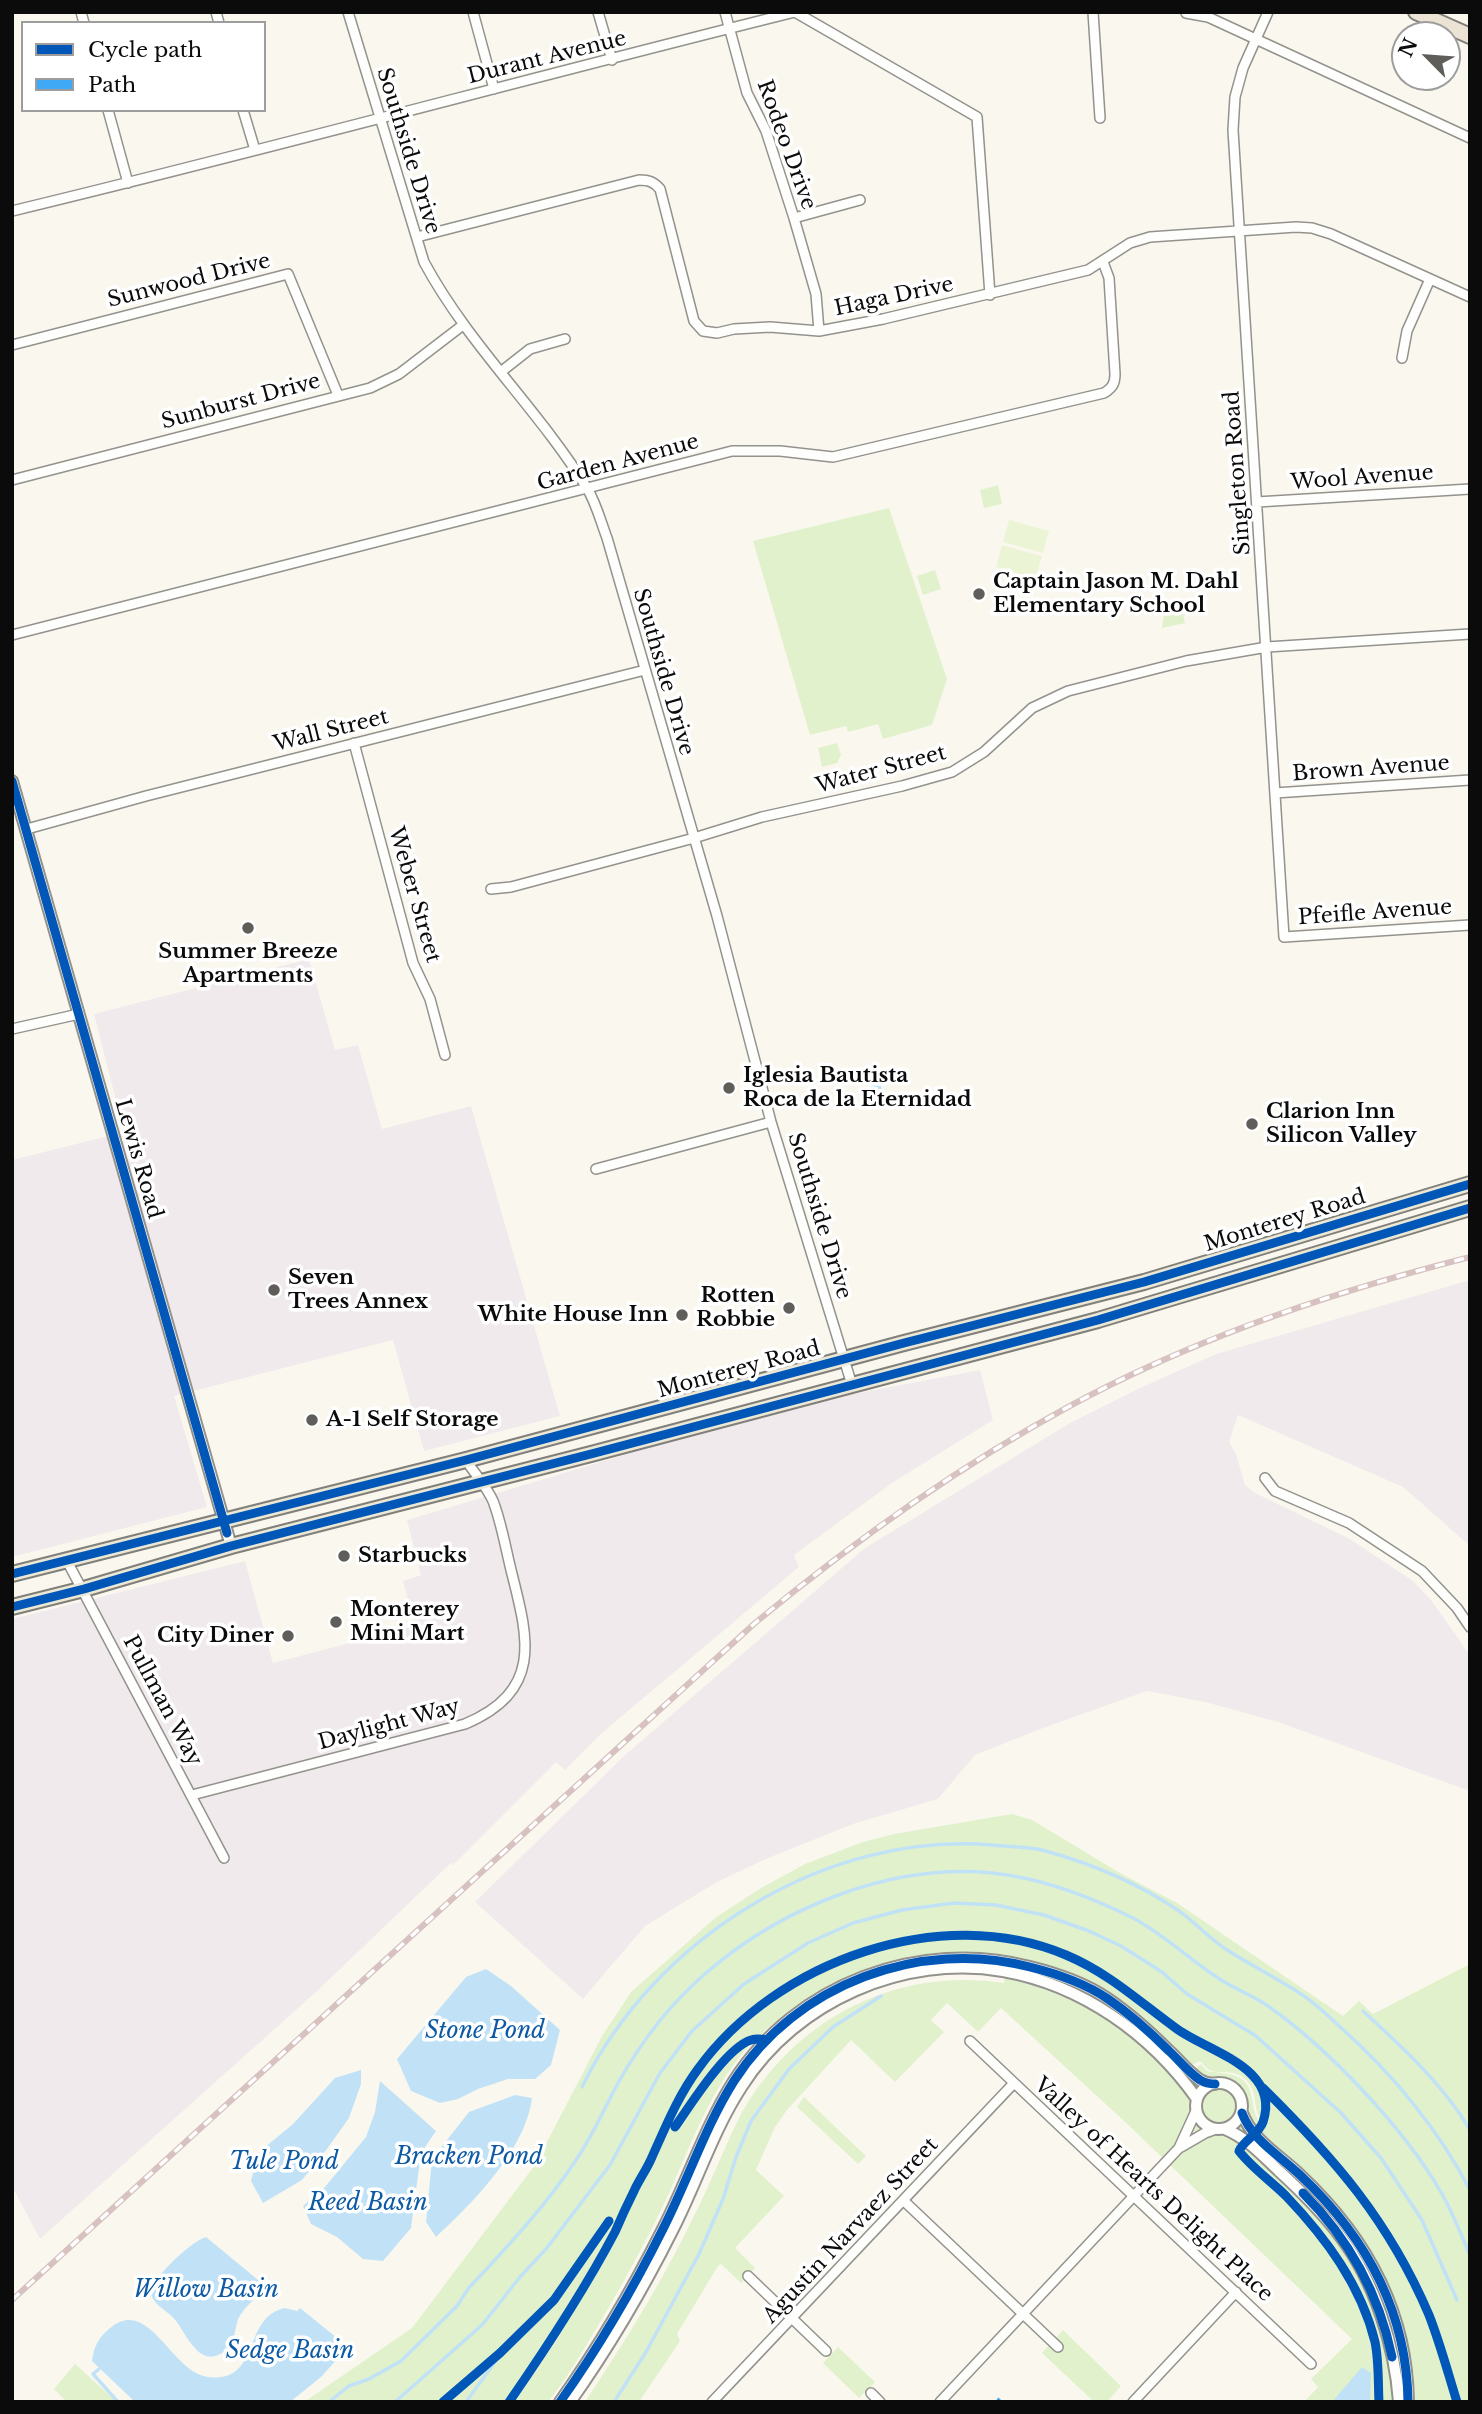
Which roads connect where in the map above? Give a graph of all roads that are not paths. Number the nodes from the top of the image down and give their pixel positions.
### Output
1 (348, 12) edge
2 (473, 12) edge
3 (598, 12) edge
4 (725, 12) edge
5 (1094, 12) edge
6 (1268, 12) edge
7 (1416, 12) edge
8 (1186, 13) edge
9 (729, 29) junction
10 (1470, 36) edge
11 (1256, 40) junction
12 (612, 60) junction
13 (494, 89) junction
14 (109, 112) edge
15 (244, 112) edge
16 (1100, 118) dead end
17 (380, 120) junction
18 (1470, 138) edge
19 (255, 150) junction
20 (128, 183) junction
21 (860, 200) dead end
22 (12, 211) edge
23 (794, 218) junction
24 (1239, 230) junction
25 (417, 237) junction
26 (1103, 262) junction
27 (1430, 279) junction
28 (990, 295) junction
29 (1470, 297) edge
30 (463, 325) junction
31 (819, 331) junction
32 (565, 339) dead end
33 (12, 345) edge
34 (1402, 358) dead end
35 (502, 371) junction
36 (338, 396) junction
37 (12, 480) edge
38 (588, 489) junction
39 (1470, 489) edge
40 (1257, 502) junction
41 (1470, 634) edge
42 (12, 635) edge
43 (1267, 647) junction
44 (645, 670) junction
45 (354, 743) junction
46 (1470, 780) edge
47 (12, 781) edge
48 (1275, 793) junction
49 (27, 830) junction
50 (694, 838) junction
51 (491, 889) dead end
52 (1470, 925) edge
53 (1283, 937) joint
54 (79, 1014) junction
55 (12, 1029) edge
56 (445, 1055) dead end
57 (771, 1122) junction
58 (596, 1169) dead end
59 (1470, 1184) edge
60 (1470, 1208) edge
61 (1186, 1269) junction
62 (1193, 1292) junction
63 (845, 1360) junction
64 (852, 1385) junction
65 (466, 1460) junction
66 (1265, 1478) dead end
67 (480, 1481) junction
68 (223, 1521) junction
69 (231, 1546) junction
70 (67, 1561) junction
71 (12, 1574) edge
72 (84, 1589) junction
73 (12, 1607) edge
74 (1470, 1627) edge
75 (192, 1795) junction
76 (224, 1858) dead end
77 (970, 2041) dead end
78 (1014, 2083) junction
79 (1215, 2084) junction
80 (1197, 2105) junction
81 (1242, 2113) junction
82 (1221, 2129) junction
83 (1180, 2148) junction
84 (1134, 2196) junction
85 (904, 2201) junction
86 (748, 2276) dead end
87 (1236, 2292) junction
88 (1023, 2314) junction
89 (792, 2318) junction
90 (1058, 2347) dead end
91 (826, 2351) dead end
92 (1311, 2364) dead end
93 (871, 2393) dead end
94 (560, 2402) edge
95 (570, 2402) edge
96 (712, 2402) edge
97 (880, 2402) edge
98 (940, 2402) edge
99 (1133, 2402) edge
100 (1399, 2402) edge
101 (1408, 2402) edge

1 - 17 street, Southside Drive
2 - 13 street
3 - 12 street
4 - 9 street, Rodeo Drive
5 - 16 street
6 - 11 street, Singleton Road
7 - 10 highway
8 - 11 street
9 - 12 street, Durant Avenue
9 - 23 street, Rodeo Drive
9 - 28 street, Durant Avenue
11 - 18 street
11 - 24 street, Singleton Road
12 - 13 street, Durant Avenue
13 - 17 street, Durant Avenue
14 - 20 street
15 - 19 street
17 - 19 street, Durant Avenue
17 - 25 street, Southside Drive
19 - 20 street, Durant Avenue
20 - 22 street, Durant Avenue
21 - 23 street
23 - 31 street, Rodeo Drive
24 - 26 street, Haga Drive
24 - 27 street, Haga Drive
24 - 40 street, Singleton Road
25 - 30 street, Southside Drive
25 - 31 street, Haga Drive
26 - 28 street, Haga Drive
26 - 38 street, Garden Avenue
27 - 29 street, Haga Drive
27 - 34 street
28 - 31 street, Haga Drive
30 - 35 street, Southside Drive
30 - 36 street, Sunburst Drive
32 - 35 street
33 - 36 street, Sunwood Drive
35 - 38 street, Southside Drive
36 - 37 street, Sunburst Drive
38 - 42 street, Garden Avenue
38 - 44 street, Southside Drive
39 - 40 street, Wool Avenue
40 - 43 street, Singleton Road
41 - 43 street, Water Street
43 - 48 street, Singleton Road
43 - 50 street, Water Street
44 - 45 street, Wall Street
44 - 50 street, Southside Drive
45 - 49 street, Wall Street
45 - 56 street, Weber Street
46 - 48 street, Brown Avenue
47 - 49 street, Lewis Road
48 - 53 street, Singleton Road
49 - 54 street, Lewis Road
50 - 51 street, Water Street
50 - 57 street, Southside Drive
52 - 53 street, Pfeifle Avenue
54 - 55 street
54 - 68 street, Lewis Road
57 - 58 street
57 - 63 street, Southside Drive
59 - 61 main road, Monterey Road
60 - 62 main road, Monterey Road
61 - 62 main road
61 - 63 main road, Monterey Road
62 - 64 main road, Monterey Road
63 - 64 street, Southside Drive
63 - 65 main road, Monterey Road
64 - 67 main road, Monterey Road
65 - 67 street, Daylight Way
65 - 68 main road, Monterey Road
66 - 74 street
67 - 69 main road, Monterey Road
67 - 75 street, Daylight Way
68 - 69 street, Lewis Road
68 - 70 main road, Monterey Road
69 - 72 main road, Monterey Road
70 - 71 main road, Monterey Road
70 - 72 street, Pullman Way
72 - 73 main road, Monterey Road
72 - 75 street, Pullman Way
75 - 76 street, Pullman Way
77 - 78 street, Valley of Hearts Delight Place
78 - 84 street, Valley of Hearts Delight Place
78 - 85 street, Agustin Narvaez Street
79 - 80 street
79 - 81 street
79 - 94 street
80 - 82 street
80 - 83 street
80 - 95 street
81 - 82 street
81 - 101 street
82 - 83 street
82 - 100 street
83 - 84 street
84 - 87 street, Valley of Hearts Delight Place
84 - 88 street
85 - 88 street
85 - 89 street, Agustin Narvaez Street
86 - 89 street
87 - 92 street, Valley of Hearts Delight Place
87 - 99 street
88 - 90 street
88 - 98 street
89 - 91 street
89 - 96 street, Agustin Narvaez Street
93 - 97 street

